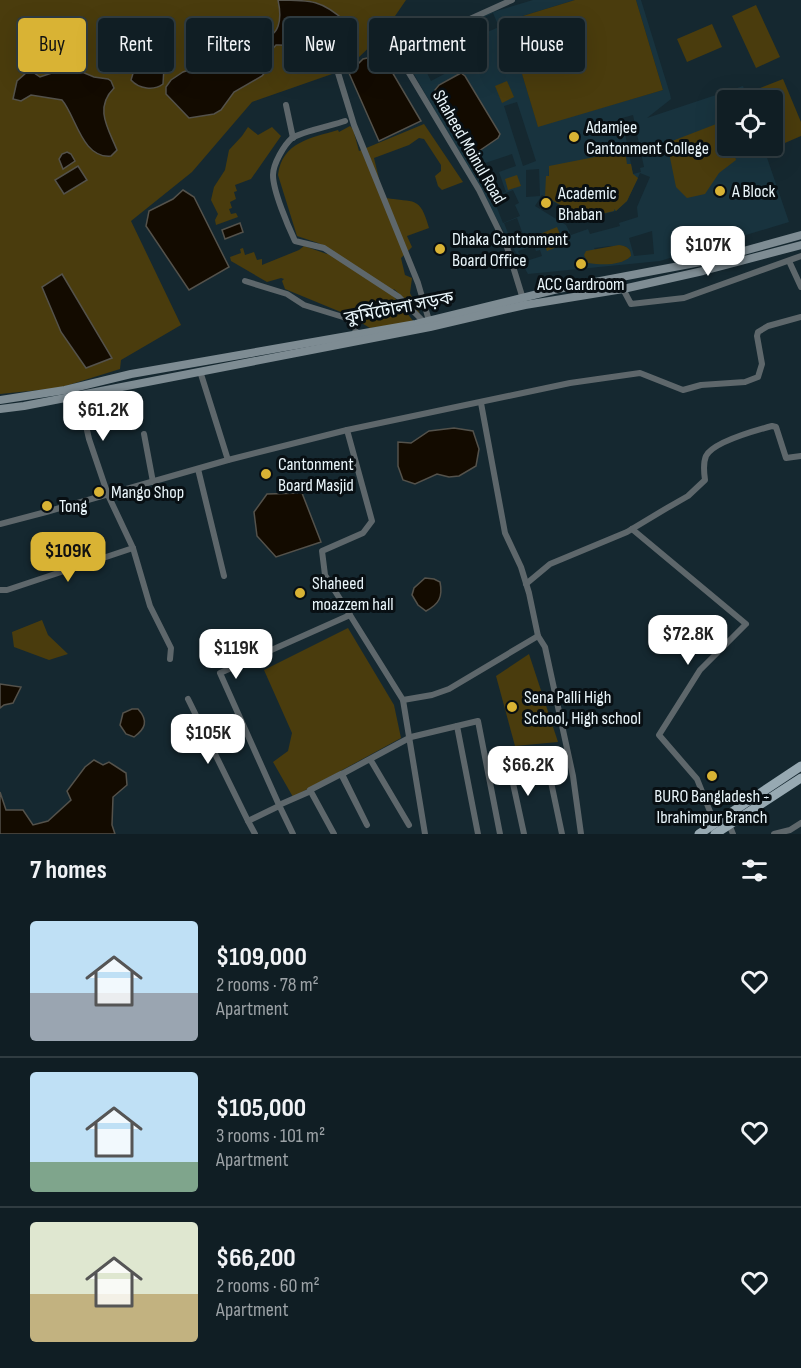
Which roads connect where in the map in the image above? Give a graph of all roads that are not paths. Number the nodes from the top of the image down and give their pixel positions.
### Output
1 (512, 0) edge
2 (494, 3) edge
3 (338, 72) edge
4 (286, 105) dead end
5 (345, 121) dead end
6 (293, 138) junction
7 (801, 234) edge
8 (801, 245) edge
9 (801, 256) edge
10 (789, 261) junction
11 (245, 281) dead end
12 (801, 287) edge
13 (623, 289) junction
14 (524, 302) junction
15 (801, 317) edge
16 (428, 323) junction
17 (356, 337) junction
18 (200, 371) junction
19 (79, 395) junction
20 (0, 400) edge
21 (481, 403) junction
22 (0, 410) edge
23 (347, 430) junction
24 (144, 434) dead end
25 (801, 456) edge
26 (228, 460) junction
27 (198, 469) junction
28 (153, 482) junction
29 (108, 495) junction
30 (0, 524) edge
31 (632, 529) junction
32 (133, 548) junction
33 (224, 576) dead end
34 (526, 584) junction
35 (0, 590) edge
36 (350, 615) junction
37 (538, 636) junction
38 (170, 659) dead end
39 (188, 699) dead end
40 (403, 700) junction
41 (457, 726) junction
42 (411, 737) junction
43 (370, 759) junction
44 (547, 763) dead end
45 (509, 765) dead end
46 (801, 766) edge
47 (801, 778) edge
48 (279, 806) junction
49 (248, 821) junction
50 (801, 823) edge
51 (715, 824) junction
52 (729, 824) junction
53 (409, 825) dead end
54 (255, 834) edge
55 (293, 834) edge
56 (334, 834) edge
57 (425, 834) edge
58 (478, 834) edge
59 (500, 834) edge
60 (524, 834) edge
61 (561, 834) edge
62 (581, 834) edge
63 (699, 834) edge
64 (715, 834) edge
65 (733, 834) edge
66 (774, 834) edge

1 - 2 street, Shaheed Moinul Road
2 - 14 street, Shaheed Moinul Road
3 - 16 street
4 - 6 street
5 - 6 street
6 - 16 street
7 - 14 main road, কুর্মিটোলা সড়ক
8 - 13 main road, কুর্মিটোলা সড়ক
9 - 10 street
10 - 12 street
10 - 13 street
11 - 17 street
13 - 14 main road, কুর্মিটোলা সড়ক
14 - 16 main road, কুর্মিটোলা সড়ক
15 - 21 street
16 - 17 main road, কুর্মিটোলা সড়ক
17 - 18 main road, কুর্মিটোলা সড়ক
17 - 20 main road, কুর্মিটোলা সড়ক
18 - 19 main road, কুর্মিটোলা সড়ক
18 - 26 street
19 - 22 main road, কুর্মিটোলা সড়ক
19 - 29 street
21 - 23 street
21 - 34 street
23 - 26 street
23 - 36 street
24 - 28 street
25 - 31 street
26 - 27 street
27 - 28 street
27 - 33 street
28 - 29 street
29 - 30 street
29 - 32 street
31 - 34 street
31 - 51 street
32 - 35 street
32 - 38 street
34 - 37 street
36 - 40 street
36 - 48 street
37 - 40 street
37 - 62 street
39 - 49 street
40 - 42 street
41 - 42 street
41 - 58 street
41 - 59 street
42 - 43 street
42 - 57 street
43 - 53 street
43 - 56 street
44 - 61 street
45 - 60 street
46 - 51 main road
47 - 52 main road
48 - 55 street
48 - 56 street
49 - 54 street
49 - 55 street
50 - 66 street
51 - 63 main road
52 - 64 main road
52 - 65 street

